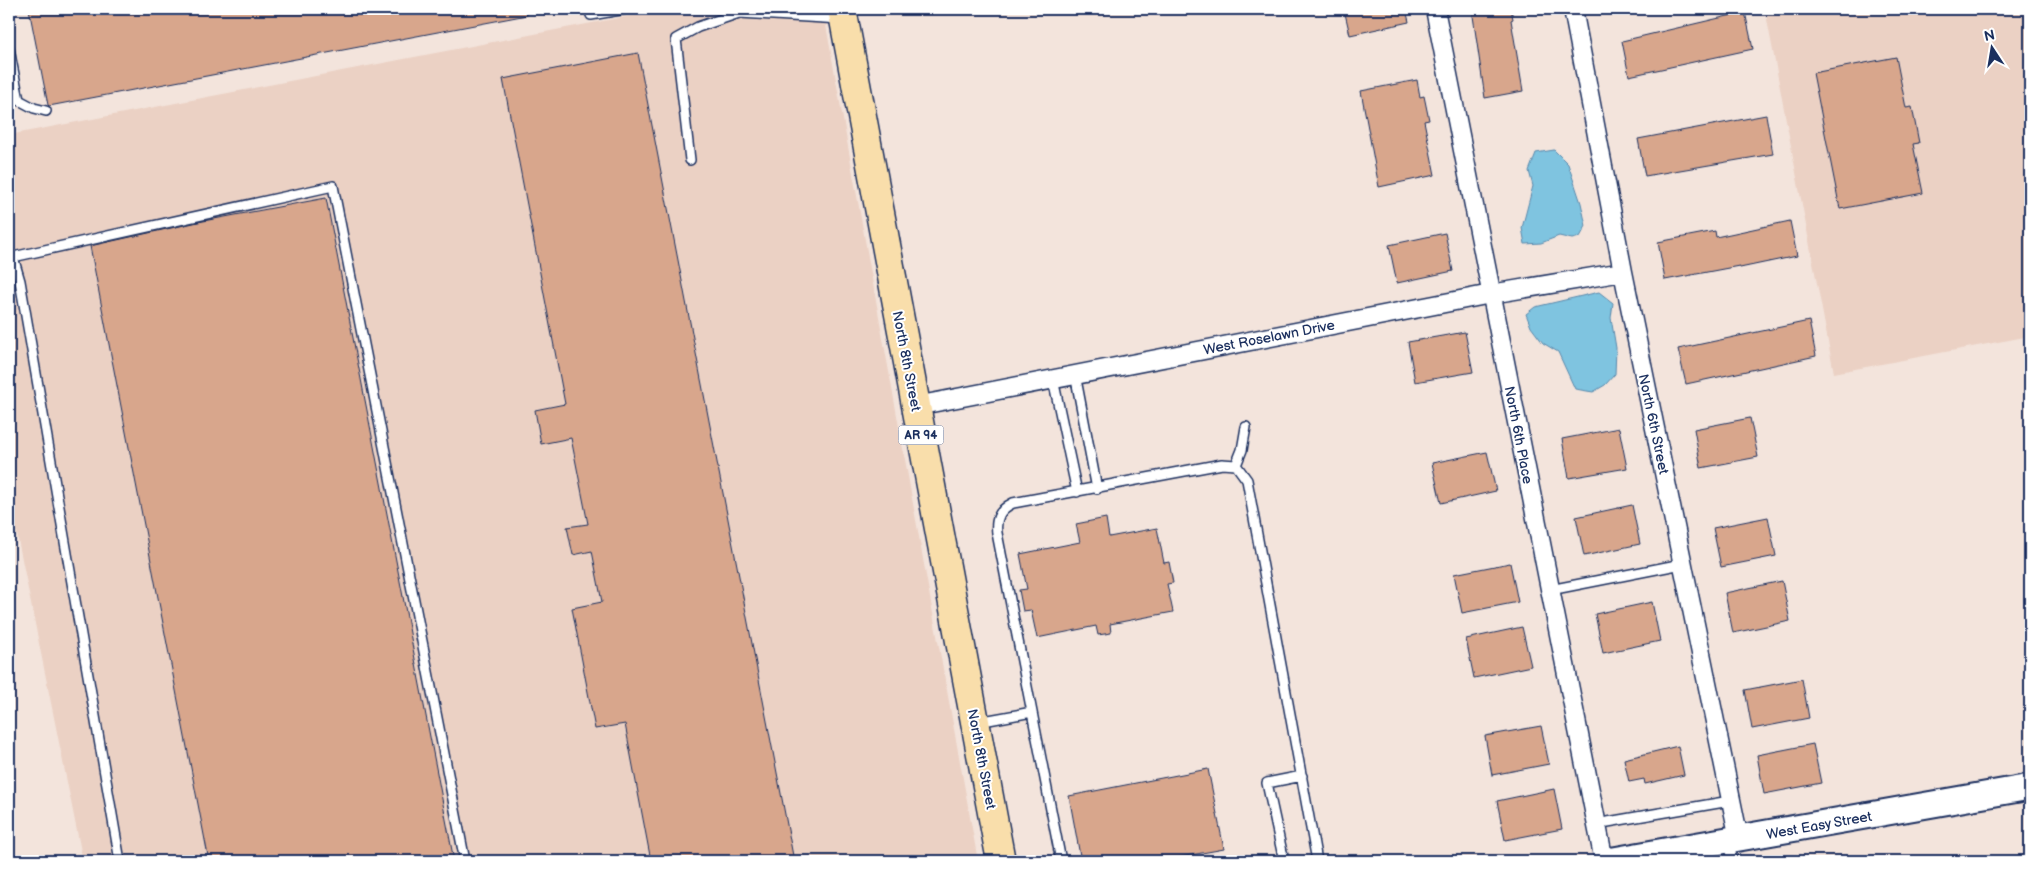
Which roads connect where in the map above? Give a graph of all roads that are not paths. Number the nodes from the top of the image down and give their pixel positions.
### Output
1 (626, 9) edge
2 (1435, 9) edge
3 (1574, 9) edge
4 (842, 14) edge
5 (592, 15) dead end
6 (9, 49) edge
7 (46, 111) dead end
8 (690, 160) dead end
9 (11, 256) edge
10 (1623, 272) junction
11 (1491, 294) junction
12 (1075, 374) junction
13 (1053, 379) junction
14 (916, 406) junction
15 (1246, 427) dead end
16 (1236, 465) junction
17 (1097, 489) junction
18 (1077, 492) junction
19 (1682, 564) junction
20 (1550, 590) junction
21 (1032, 712) junction
22 (975, 723) junction
23 (1302, 776) junction
24 (2030, 787) edge
25 (1730, 801) junction
26 (1596, 824) junction
27 (1733, 847) edge
28 (120, 861) edge
29 (465, 861) edge
30 (1001, 861) edge
31 (1061, 861) edge
32 (1284, 861) edge
33 (1317, 861) edge
34 (1604, 861) edge
35 (1608, 861) edge

1 - 5 lane
2 - 11 street, North 6th Place
3 - 10 street, North 6th Street
4 - 8 lane
4 - 14 main road, North 8th Street / AR 94
6 - 7 lane
9 - 28 lane
9 - 29 lane
10 - 11 street, West Roselawn Drive
10 - 19 street, North 6th Street
11 - 12 street, West Roselawn Drive
11 - 20 street, North 6th Place
12 - 13 street, West Roselawn Drive
12 - 17 lane
13 - 14 street, West Roselawn Drive
13 - 18 lane
14 - 22 main road, North 8th Street / AR 94
15 - 16 lane
16 - 17 lane
16 - 23 lane
17 - 18 lane
18 - 21 lane
19 - 20 lane
19 - 25 street, North 6th Street
20 - 26 street, North 6th Place
21 - 22 lane
21 - 31 lane
22 - 30 main road, North 8th Street / AR 94
23 - 32 lane
23 - 33 lane
24 - 27 street, West Easy Street
25 - 26 lane
25 - 27 street, North 6th Street
26 - 34 street, North 6th Place
27 - 35 street, West Easy Street

